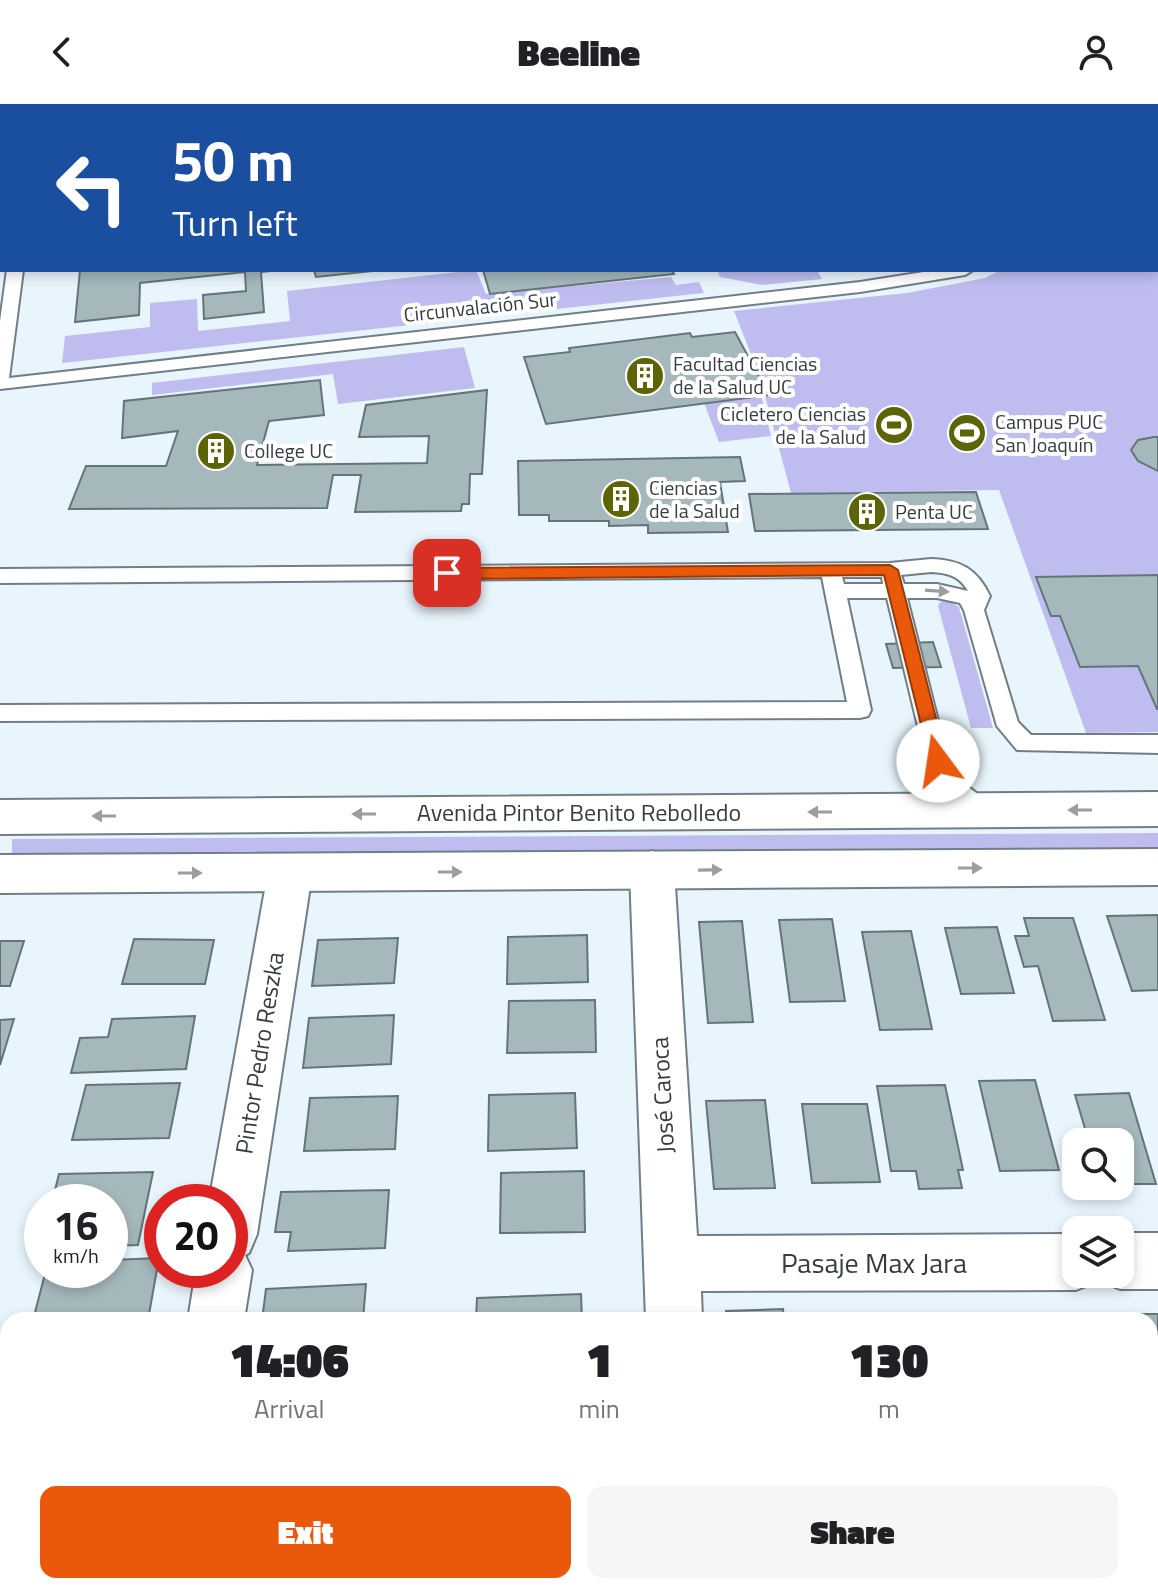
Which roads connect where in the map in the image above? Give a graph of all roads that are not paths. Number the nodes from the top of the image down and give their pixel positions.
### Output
1 (15, 272) edge
2 (953, 272) edge
3 (0, 382) edge
4 (0, 576) edge
5 (893, 580) junction
6 (833, 581) junction
7 (0, 713) edge
8 (1158, 744) edge
9 (1158, 809) edge
10 (984, 810) junction
11 (0, 817) edge
12 (1158, 867) edge
13 (652, 870) junction
14 (290, 873) junction
15 (0, 874) edge
16 (238, 1184) edge
17 (1134, 1261) edge
18 (1158, 1261) edge
19 (1062, 1262) edge
20 (671, 1264) junction
21 (221, 1288) edge
22 (217, 1312) edge
23 (674, 1312) edge

1 - 3 lane
2 - 3 lane, Circunvalación Sur
4 - 6 lane
5 - 6 lane
5 - 8 lane
5 - 10 lane
6 - 7 lane
9 -> 10 street, Avenida Pintor Benito Rebolledo
10 -> 11 street, Avenida Pintor Benito Rebolledo
13 -> 12 street
14 -> 13 street
13 - 20 street, José Caroca
15 -> 14 street
14 - 16 street, Pintor Pedro Reszka
17 - 18 street
19 - 20 street, Pasaje Max Jara
20 - 23 street, José Caroca
21 - 22 street

